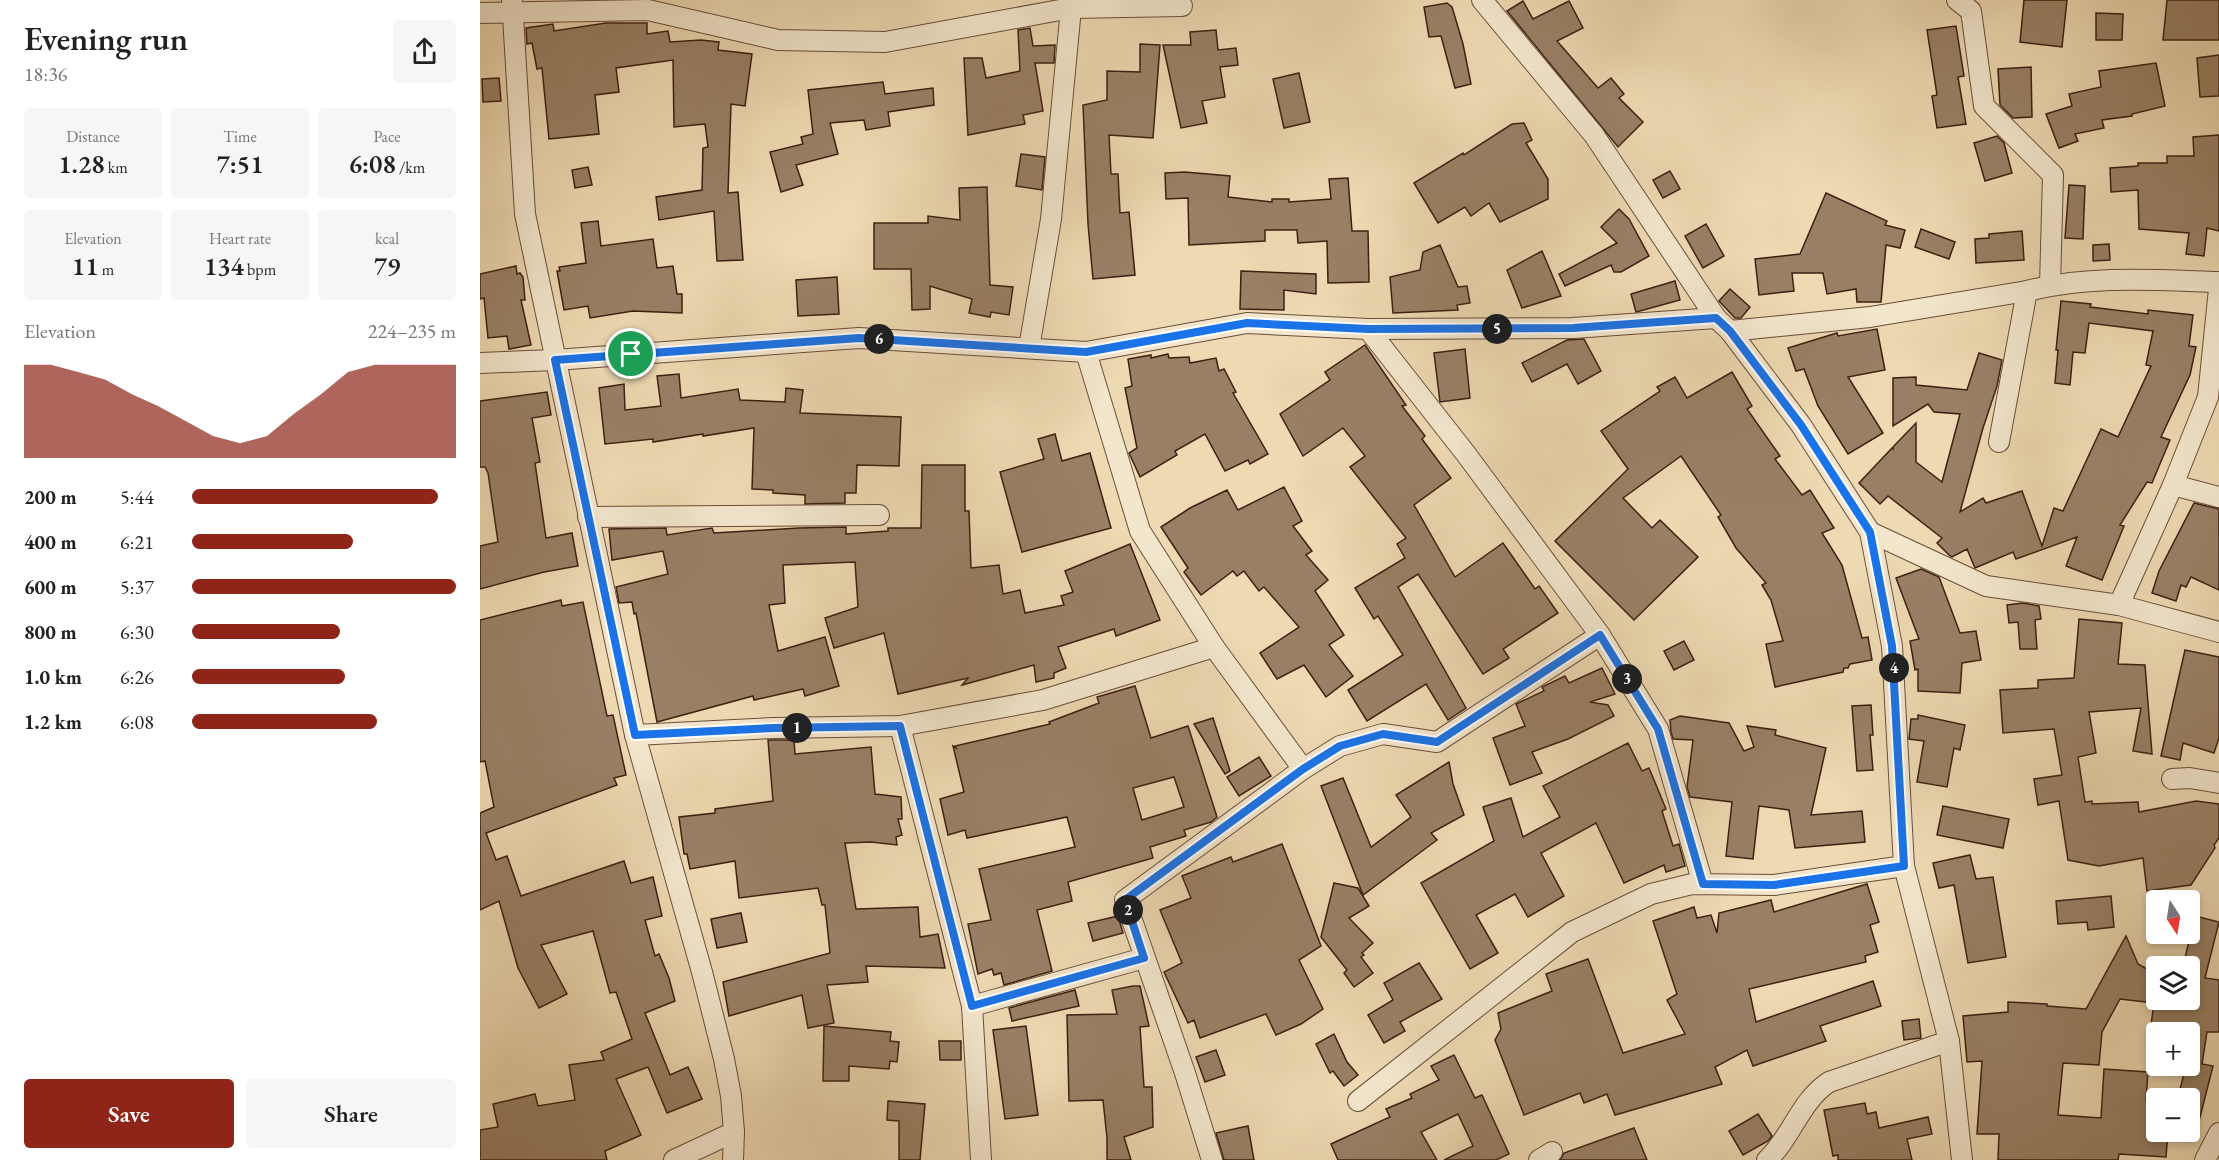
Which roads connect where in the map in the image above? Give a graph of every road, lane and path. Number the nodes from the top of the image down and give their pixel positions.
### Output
1 (1482, 0) edge
2 (1970, 4) edge
3 (1182, 6) dead end
4 (512, 7) edge
5 (1071, 8) junction
6 (480, 13) edge
7 (2219, 282) edge
8 (2050, 285) junction
9 (2219, 289) edge
10 (2027, 291) junction
11 (1723, 324) junction
12 (1368, 329) junction
13 (1029, 348) junction
14 (1086, 352) junction
15 (555, 360) junction
16 (480, 363) edge
17 (1999, 442) dead end
18 (2173, 485) junction
19 (2219, 496) edge
20 (879, 515) dead end
21 (588, 517) junction
22 (1870, 532) junction
23 (2119, 605) junction
24 (2219, 632) edge
25 (1600, 635) junction
26 (1214, 647) junction
27 (900, 726) junction
28 (635, 735) junction
29 (1303, 769) junction
30 (2172, 779) dead end
31 (2219, 783) edge
32 (1904, 866) junction
33 (1703, 884) junction
34 (1144, 958) junction
35 (972, 1006) junction
36 (1948, 1041) junction
37 (1358, 1101) dead end
38 (734, 1132) junction
39 (2219, 1133) edge
40 (674, 1160) edge
41 (732, 1160) edge
42 (981, 1160) edge
43 (1212, 1160) edge
44 (1767, 1160) edge
45 (1962, 1160) edge
46 (2205, 1160) edge

1 - 11 street
2 - 8 street
3 - 5 street
4 - 5 street
4 - 6 street
4 - 15 street
5 - 13 street
7 - 8 street
8 - 10 street
9 - 18 street
10 - 11 street
10 - 17 street
11 - 12 street
11 - 22 street
12 - 14 street
12 - 25 street
13 - 14 street
13 - 15 street
14 - 26 street
15 - 16 street
15 - 21 street
18 - 19 street
18 - 23 street
20 - 21 street
21 - 28 street
22 - 23 street
22 - 32 street
23 - 24 street
25 - 29 street
25 - 33 street
26 - 27 street
26 - 29 street
27 - 28 street
27 - 35 street
28 - 38 street
29 - 34 street
30 - 31 street
32 - 33 street
32 - 36 street
33 - 37 street
34 - 35 street
34 - 43 street
35 - 42 street
36 - 44 street
36 - 45 street
38 - 40 street
38 - 41 street
39 - 46 street

